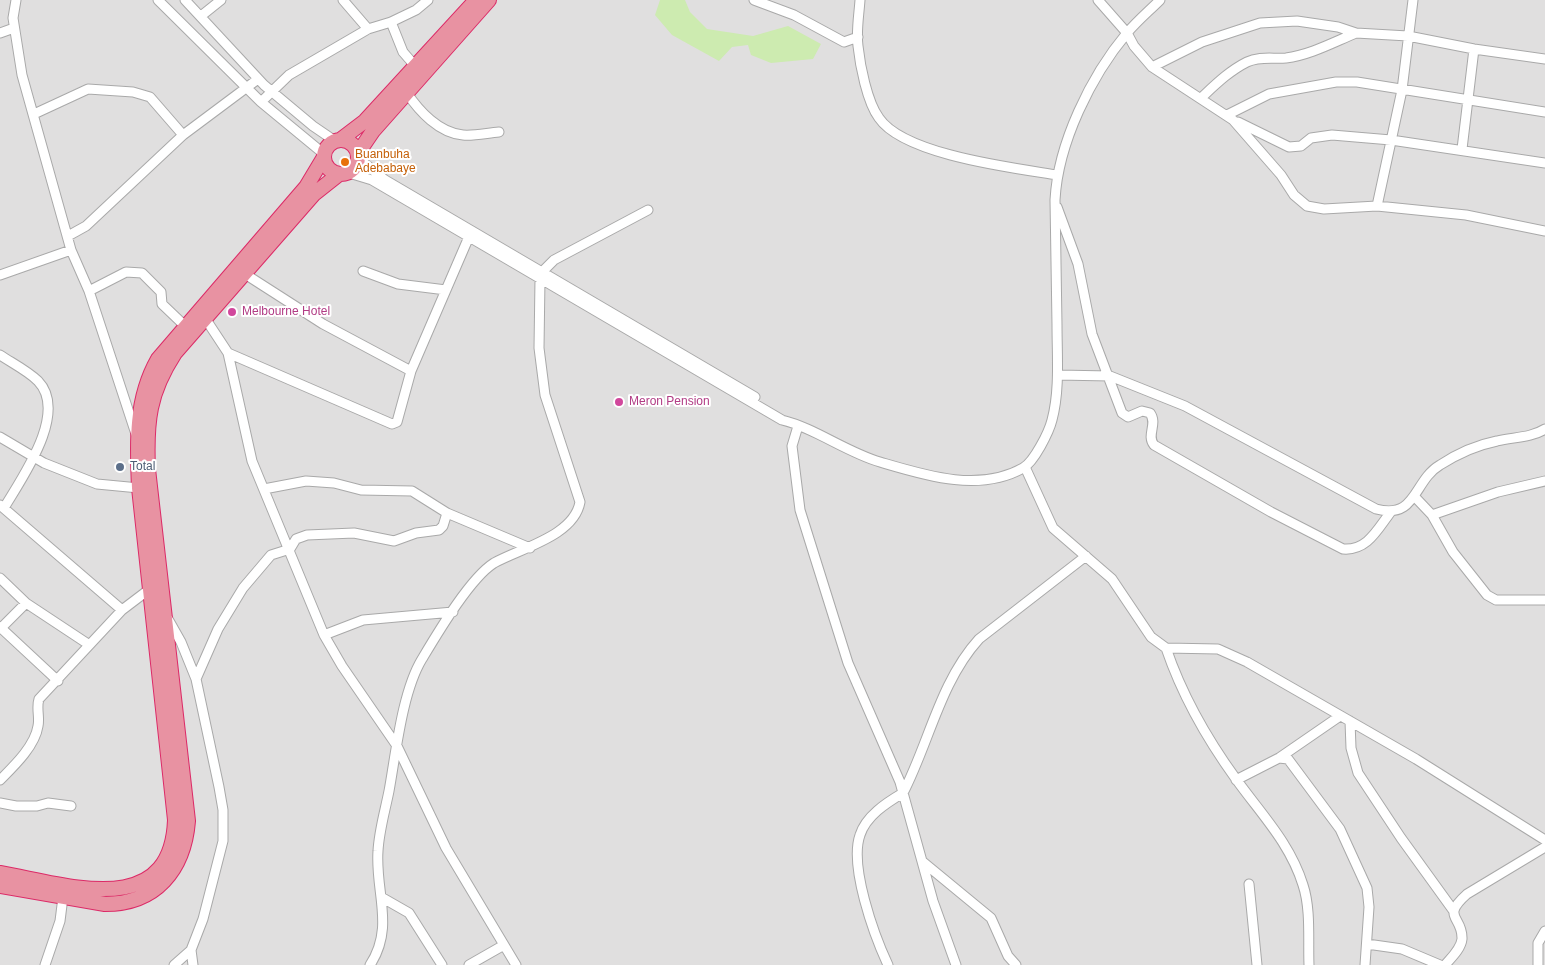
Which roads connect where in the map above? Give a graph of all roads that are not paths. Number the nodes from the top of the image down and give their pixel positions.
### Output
1 (16, 0) edge
2 (158, 0) edge
3 (185, 0) edge
4 (221, 0) edge
5 (343, 0) edge
6 (428, 0) edge
7 (754, 0) edge
8 (860, 0) edge
9 (1098, 0) edge
10 (1160, 0) edge
11 (1413, 0) edge
12 (480, 3) edge
13 (201, 16) junction
14 (391, 22) junction
15 (14, 28) junction
16 (368, 29) junction
17 (0, 33) edge
18 (1127, 33) junction
19 (1356, 33) junction
20 (1408, 36) junction
21 (858, 37) junction
22 (1474, 49) junction
23 (1545, 59) edge
24 (416, 67) junction
25 (1152, 67) junction
26 (258, 79) junction
27 (246, 88) junction
28 (271, 90) junction
29 (1402, 90) junction
30 (407, 93) junction
31 (1201, 98) junction
32 (1469, 101) junction
33 (261, 102) junction
34 (1545, 112) edge
35 (34, 114) junction
36 (1230, 117) junction
37 (499, 132) dead end
38 (183, 135) junction
39 (338, 140) junction
40 (1391, 140) junction
41 (1462, 149) junction
42 (324, 155) junction
43 (358, 156) junction
44 (1545, 163) edge
45 (344, 174) junction
46 (1057, 175) junction
47 (1055, 200) junction
48 (1377, 206) junction
49 (648, 210) dead end
50 (1545, 231) edge
51 (470, 234) junction
52 (68, 236) junction
53 (72, 250) junction
54 (364, 271) dead end
55 (245, 274) junction
56 (0, 275) edge
57 (542, 275) junction
58 (446, 290) junction
59 (89, 291) junction
60 (202, 314) junction
61 (185, 326) junction
62 (228, 353) junction
63 (0, 355) edge
64 (411, 372) junction
65 (1058, 375) junction
66 (1110, 376) junction
67 (795, 424) junction
68 (1545, 429) edge
69 (0, 437) edge
70 (142, 443) junction
71 (34, 456) junction
72 (1025, 467) junction
73 (1545, 481) edge
74 (139, 488) junction
75 (264, 489) junction
76 (1414, 496) junction
77 (2, 507) edge
78 (447, 513) junction
79 (1390, 513) junction
80 (1432, 515) junction
81 (290, 548) junction
82 (530, 548) junction
83 (1086, 556) junction
84 (0, 578) edge
85 (156, 583) junction
86 (1545, 600) edge
87 (26, 603) junction
88 (122, 610) junction
89 (164, 612) junction
90 (453, 612) junction
91 (0, 628) edge
92 (324, 635) junction
93 (88, 644) junction
94 (1166, 648) junction
95 (196, 679) junction
96 (58, 681) junction
97 (1340, 716) junction
98 (1350, 721) junction
99 (397, 746) junction
100 (1279, 758) junction
101 (0, 780) edge
102 (1236, 780) junction
103 (903, 793) junction
104 (0, 802) edge
105 (71, 806) dead end
106 (1545, 840) edge
107 (1545, 847) edge
108 (175, 855) junction
109 (922, 862) junction
110 (0, 873) edge
111 (1249, 884) dead end
112 (0, 886) edge
113 (88, 895) junction
114 (63, 897) junction
115 (381, 897) junction
116 (1453, 910) junction
117 (1545, 931) edge
118 (1367, 944) junction
119 (504, 945) junction
120 (191, 950) junction
121 (46, 965) edge
122 (174, 965) edge
123 (193, 965) edge
124 (370, 965) edge
125 (442, 965) edge
126 (469, 965) edge
127 (516, 965) edge
128 (888, 965) edge
129 (956, 965) edge
130 (1016, 965) edge
131 (1257, 965) edge
132 (1309, 965) edge
133 (1365, 965) edge
134 (1440, 965) edge
135 (1445, 965) edge
136 (1538, 965) edge

1 - 15 street
2 - 27 street
3 - 13 street
4 - 13 street
5 - 16 street
6 - 14 street
7 - 21 street
8 - 21 street
9 - 18 street
10 - 18 street
11 - 20 street
12 - 24 highway
12 - 30 highway
13 - 26 street
14 - 16 street
14 - 24 street
15 - 17 street
15 - 35 street
16 - 28 street
18 - 25 street
18 - 46 street
19 - 20 street
19 - 25 street
19 - 31 street
20 - 22 street
20 - 29 street
21 - 46 street
22 - 23 street
22 - 32 street
24 - 39 highway
25 - 31 street
26 - 27 street
26 - 28 street
27 - 33 street
27 - 38 street
28 - 33 street
28 - 39 street
29 - 32 street
29 - 36 street
29 - 40 street
30 - 37 street
30 - 43 highway
31 - 36 street
32 - 34 street
32 - 41 street
33 - 42 street
35 - 38 street
35 - 52 street
36 - 40 street
36 - 48 street
38 - 52 street
39 - 42 highway
39 - 43 highway
40 - 41 street
40 - 48 street
41 - 44 street
42 - 45 highway
42 - 60 highway
43 - 45 highway
43 - 51 street
45 - 51 street
45 - 55 highway
46 - 47 street
47 - 65 street
47 - 66 street
48 - 50 street
49 - 57 street
51 - 57 street
51 - 58 street
52 - 53 street
53 - 56 street
53 - 59 street
54 - 58 street
55 - 60 highway
55 - 64 street
57 - 67 street
57 - 82 street
58 - 64 street
59 - 61 street
59 - 70 street
60 - 61 highway
60 - 62 street
60 - 70 highway
61 - 70 highway
62 - 64 street
62 - 75 street
63 - 71 street
65 - 66 street
65 - 72 street
66 - 79 street
66 - 79 street
67 - 72 street
67 - 103 street
68 - 76 street
69 - 71 street
70 - 74 highway
70 - 85 highway
71 - 74 street
71 - 77 street
72 - 83 street
73 - 80 street
74 - 85 highway
75 - 78 street
75 - 81 street
76 - 79 street
76 - 80 street
77 - 88 street
78 - 81 street
78 - 82 street
80 - 86 street
81 - 92 street
81 - 95 street
82 - 90 street
83 - 94 street
83 - 103 street
84 - 87 street
85 - 88 street
85 - 89 highway
85 - 108 highway
87 - 91 street
87 - 93 street
88 - 93 street
89 - 95 street
89 - 108 highway
90 - 92 street
90 - 99 street
91 - 96 street
92 - 99 street
93 - 96 street
94 - 97 street
94 - 102 street
95 - 120 street
96 - 101 street
97 - 98 street
97 - 100 street
98 - 106 street
98 - 116 street
99 - 115 street
99 - 119 street
100 - 102 street
100 - 118 street
102 - 132 street
103 - 109 street
103 - 128 street
104 - 105 street
107 - 116 street
108 - 113 highway
109 - 129 street
109 - 130 street
110 - 113 highway
111 - 131 street
112 - 114 highway
113 - 114 highway
114 - 121 street
115 - 124 street
115 - 125 street
116 - 135 street
117 - 136 street
118 - 133 street
118 - 134 street
119 - 126 street
119 - 127 street
120 - 122 street
120 - 123 street

